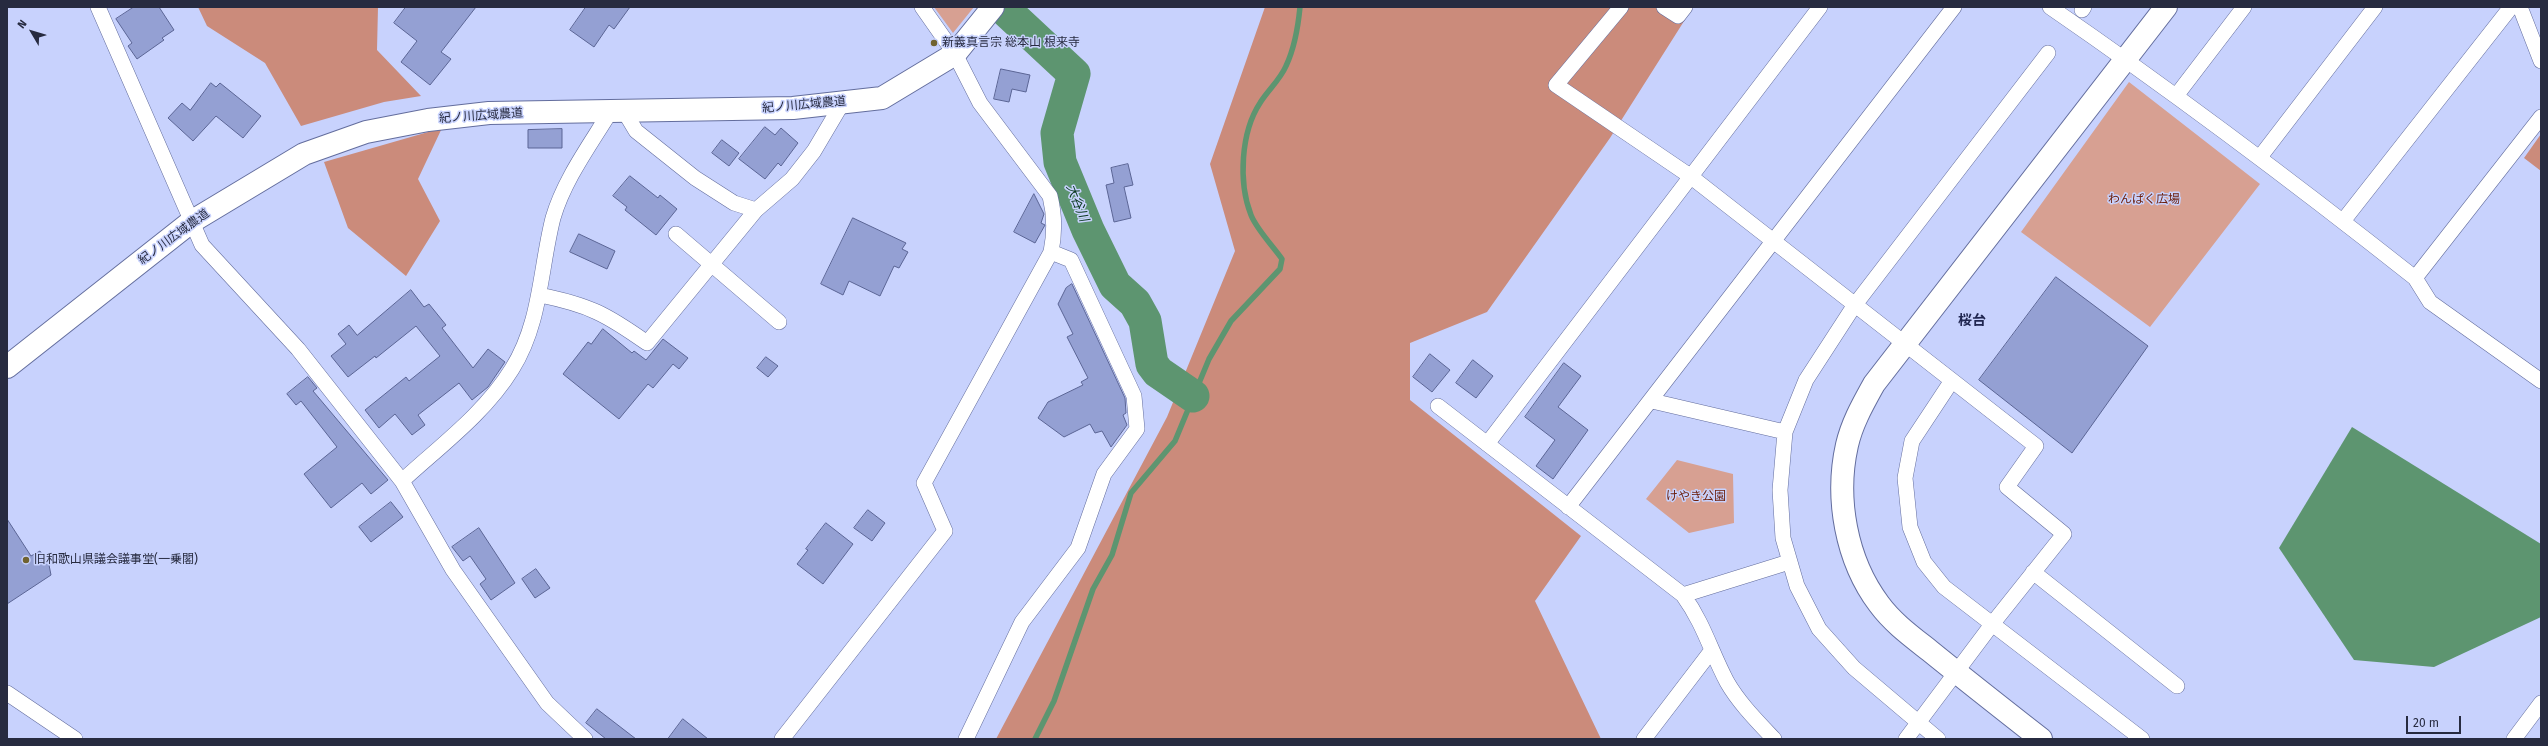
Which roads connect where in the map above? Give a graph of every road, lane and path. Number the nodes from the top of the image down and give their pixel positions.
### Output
1 (98, 7) edge
2 (922, 7) edge
3 (1621, 7) edge
4 (1664, 7) edge
5 (1685, 7) edge
6 (1820, 7) edge
7 (1954, 7) edge
8 (2050, 7) edge
9 (2166, 7) edge
10 (2244, 7) edge
11 (2375, 7) edge
12 (2511, 7) edge
13 (2520, 7) edge
14 (991, 10) edge
15 (954, 54) junction
16 (2048, 54) dead end
17 (2126, 59) junction
18 (2541, 61) edge
19 (2176, 96) junction
20 (843, 102) junction
21 (617, 112) junction
22 (2541, 117) edge
23 (2260, 157) junction
24 (1690, 176) junction
25 (756, 210) junction
26 (2343, 221) junction
27 (191, 222) junction
28 (676, 234) dead end
29 (1772, 240) junction
30 (1051, 252) junction
31 (713, 263) junction
32 (2415, 278) junction
33 (540, 296) junction
34 (1854, 306) junction
35 (779, 322) dead end
36 (1904, 345) junction
37 (7, 367) edge
38 (2541, 381) edge
39 (1951, 382) junction
40 (1652, 401) junction
41 (1438, 406) dead end
42 (1785, 432) junction
43 (1487, 444) junction
44 (402, 481) junction
45 (1568, 507) junction
46 (1789, 562) junction
47 (2033, 572) junction
48 (1683, 596) junction
49 (1993, 623) junction
50 (1712, 650) junction
51 (1956, 673) junction
52 (2177, 686) dead end
53 (7, 693) edge
54 (2541, 703) edge
55 (1918, 724) junction
56 (75, 739) edge
57 (584, 739) edge
58 (782, 739) edge
59 (966, 739) edge
60 (1644, 739) edge
61 (1774, 739) edge
62 (1906, 739) edge
63 (1938, 739) edge
64 (2041, 739) edge
65 (2142, 739) edge
66 (2514, 739) edge

1 - 27 street
2 - 15 street
3 - 24 street
4 - 5 street
6 - 24 street
7 - 29 street
8 - 17 street
9 - 17 street
10 - 19 street
11 - 23 street
12 - 26 street
13 - 18 street
14 - 15 street, 紀ノ川広域農道
15 - 20 street, 紀ノ川広域農道
15 - 30 street
16 - 34 street
17 - 19 street
17 - 36 street
19 - 23 street
20 - 21 street, 紀ノ川広域農道
20 - 25 street
21 - 25 street
21 - 27 street, 紀ノ川広域農道
21 - 33 street
22 - 32 street
23 - 26 street
24 - 29 street
24 - 43 street
25 - 31 street
26 - 32 street
27 - 37 street, 紀ノ川広域農道
27 - 44 street
28 - 31 street
29 - 34 street
29 - 40 street
30 - 58 street
30 - 59 street
31 - 33 street
31 - 35 street
32 - 38 street
33 - 44 street
34 - 36 street
34 - 42 street
36 - 39 street
36 - 51 street
39 - 47 street
39 - 49 street
40 - 42 street
40 - 45 street
41 - 43 street
42 - 46 street
43 - 45 street
44 - 57 street
45 - 48 street
46 - 48 street
46 - 55 street
47 - 49 street
47 - 52 street
48 - 50 street
49 - 51 street
49 - 65 street
50 - 60 street
50 - 61 street
51 - 55 street
51 - 64 street
53 - 56 street
54 - 66 street
55 - 62 street
55 - 63 street

